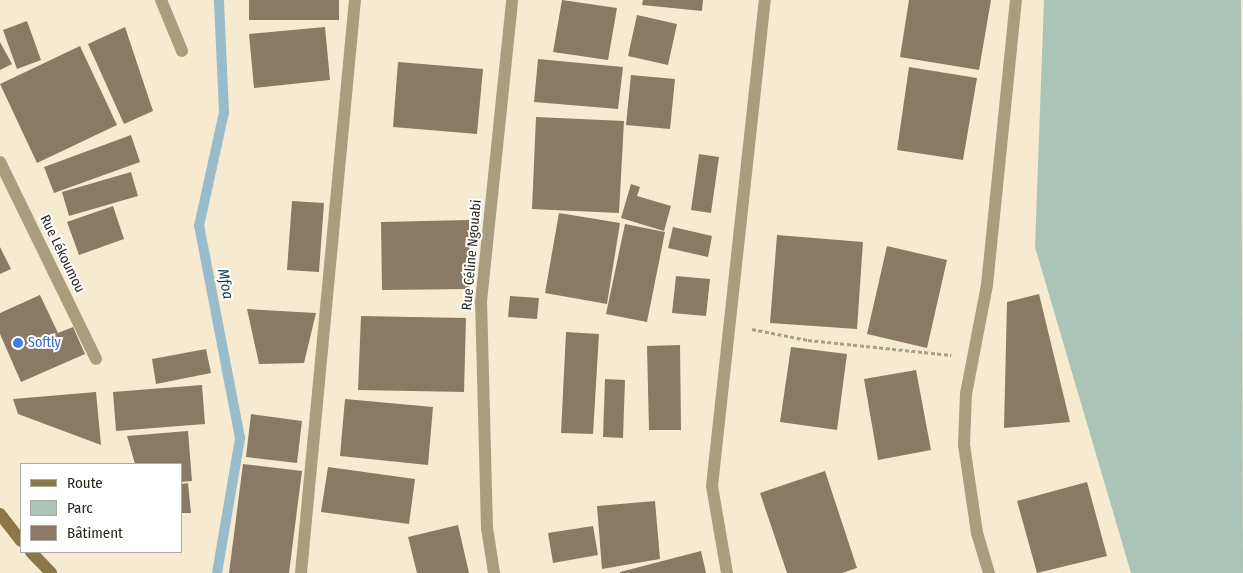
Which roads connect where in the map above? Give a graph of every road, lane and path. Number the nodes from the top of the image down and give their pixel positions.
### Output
1 (161, 0) edge
2 (355, 0) edge
3 (512, 0) edge
4 (764, 0) edge
5 (1016, 0) edge
6 (182, 51) dead end
7 (0, 162) edge
8 (727, 324) junction
9 (974, 358) junction
10 (96, 359) dead end
11 (0, 514) edge
12 (20, 540) edge
13 (31, 553) edge
14 (51, 573) edge
15 (301, 573) edge
16 (494, 573) edge
17 (727, 573) edge
18 (988, 573) edge

1 - 6 street
2 - 15 street
3 - 16 street, Rue Céline Ngouabi
4 - 8 street
5 - 9 street
7 - 10 street, Rue Lékoumou
8 - 9 path
8 - 17 street
9 - 18 street
11 - 12 main road
13 - 14 main road

